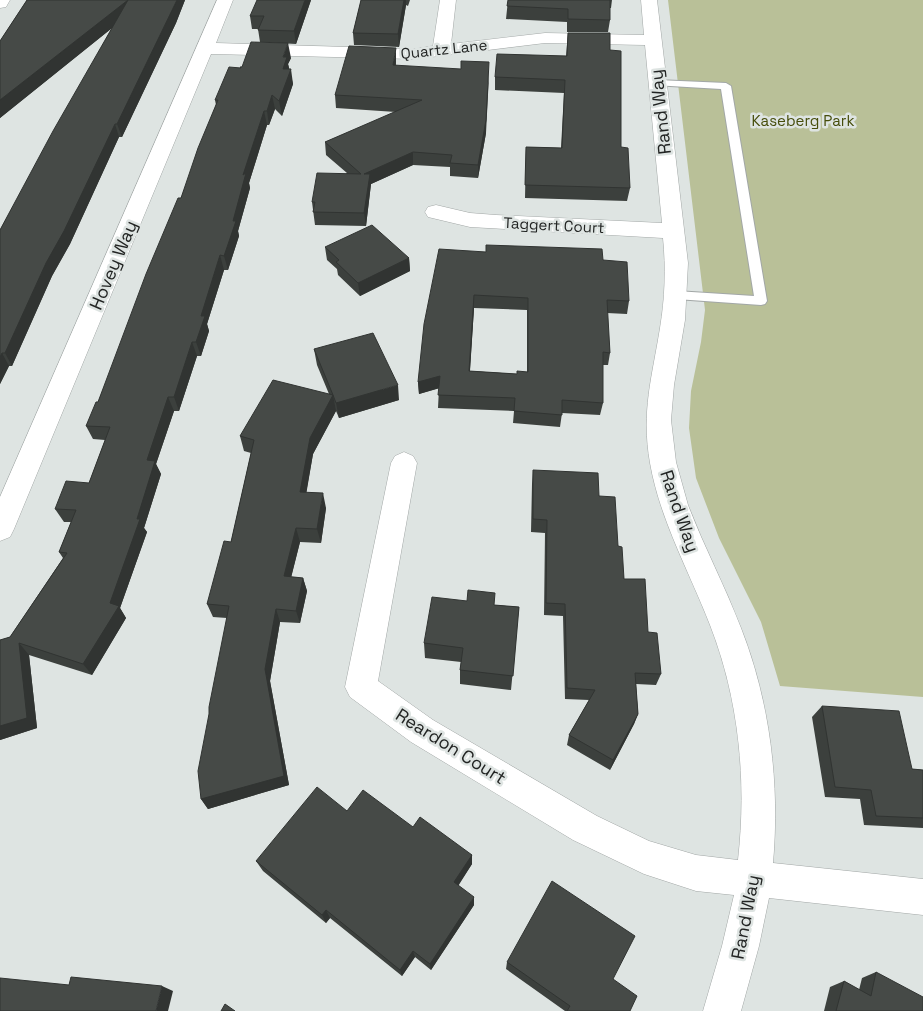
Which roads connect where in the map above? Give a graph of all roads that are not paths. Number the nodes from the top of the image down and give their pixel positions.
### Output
1 (225, 0) edge
2 (448, 0) edge
3 (649, 0) edge
4 (652, 40) junction
5 (205, 48) junction
6 (441, 52) junction
7 (657, 83) junction
8 (436, 212) dead end
9 (673, 231) junction
10 (676, 295) junction
11 (404, 464) dead end
12 (0, 529) edge
13 (754, 880) junction
14 (923, 897) edge
15 (722, 1011) edge

1 - 5 street, Hovey Way
2 - 6 street
3 - 4 street, Rand Way
4 - 6 street, Quartz Lane
4 - 7 street, Rand Way
5 - 6 street, Quartz Lane
5 - 12 street, Hovey Way
7 - 9 street, Rand Way
7 - 10 lane
8 - 9 street, Taggert Court
9 - 10 street, Rand Way
10 - 13 street, Rand Way
11 - 13 street, Reardon Court
13 - 14 street
13 - 15 street, Rand Way

